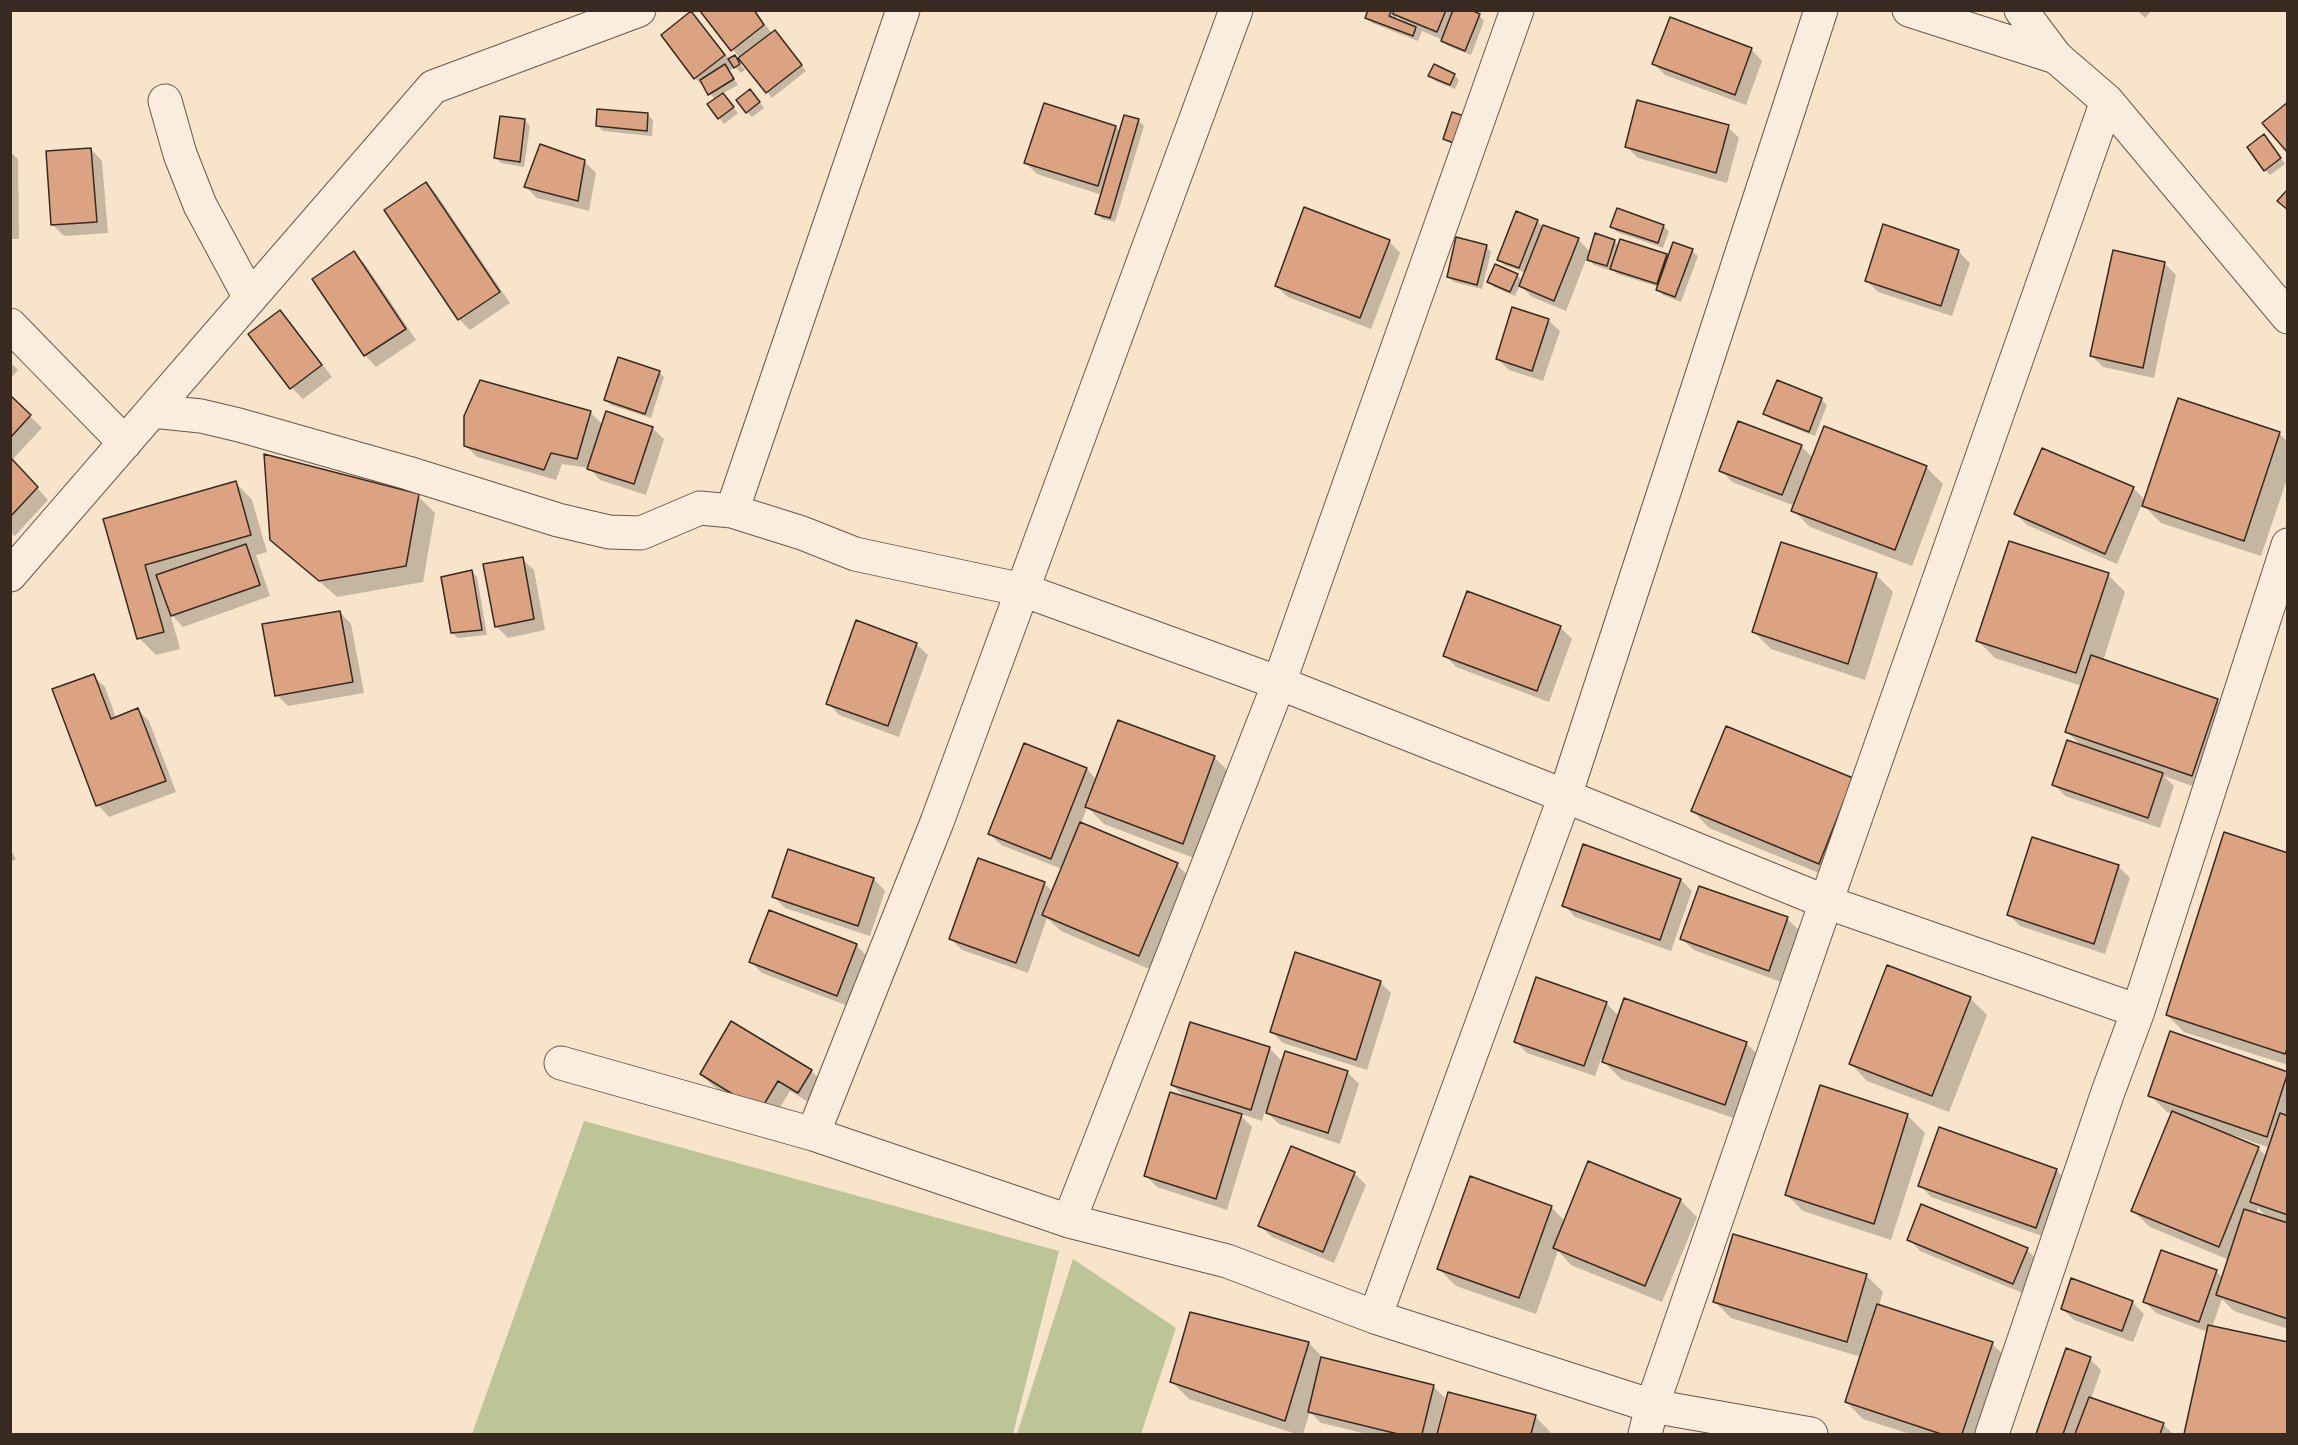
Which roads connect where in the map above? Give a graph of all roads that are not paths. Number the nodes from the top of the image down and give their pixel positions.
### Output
1 (639, 10) edge
2 (903, 10) edge
3 (1236, 10) edge
4 (1517, 10) edge
5 (1821, 10) edge
6 (1909, 10) edge
7 (2021, 10) edge
8 (2056, 57) junction
9 (165, 101) dead end
10 (2107, 102) junction
11 (250, 298) junction
12 (2288, 317) edge
13 (10, 325) edge
14 (152, 411) junction
15 (125, 443) junction
16 (732, 511) junction
17 (2288, 545) edge
18 (10, 575) edge
19 (1023, 591) junction
20 (1279, 683) junction
21 (1565, 796) junction
22 (1826, 902) junction
23 (2138, 1011) junction
24 (561, 1063) dead end
25 (813, 1134) junction
26 (1069, 1221) junction
27 (1375, 1317) junction
28 (1648, 1420) edge
29 (1811, 1434) edge
30 (1992, 1434) edge

1 - 11 street
2 - 16 street
3 - 19 street
4 - 20 street
5 - 21 street
6 - 8 street
7 - 8 street
8 - 10 street
9 - 11 street
10 - 12 street
10 - 22 street
11 - 14 street
13 - 15 street
14 - 15 street
14 - 16 street
15 - 18 street
16 - 19 street
17 - 23 street
19 - 20 street
19 - 25 street
20 - 21 street
20 - 26 street
21 - 22 street
21 - 27 street
22 - 23 street
22 - 28 street
23 - 30 street
24 - 25 street
25 - 26 street
26 - 27 street
27 - 28 street
28 - 29 street

